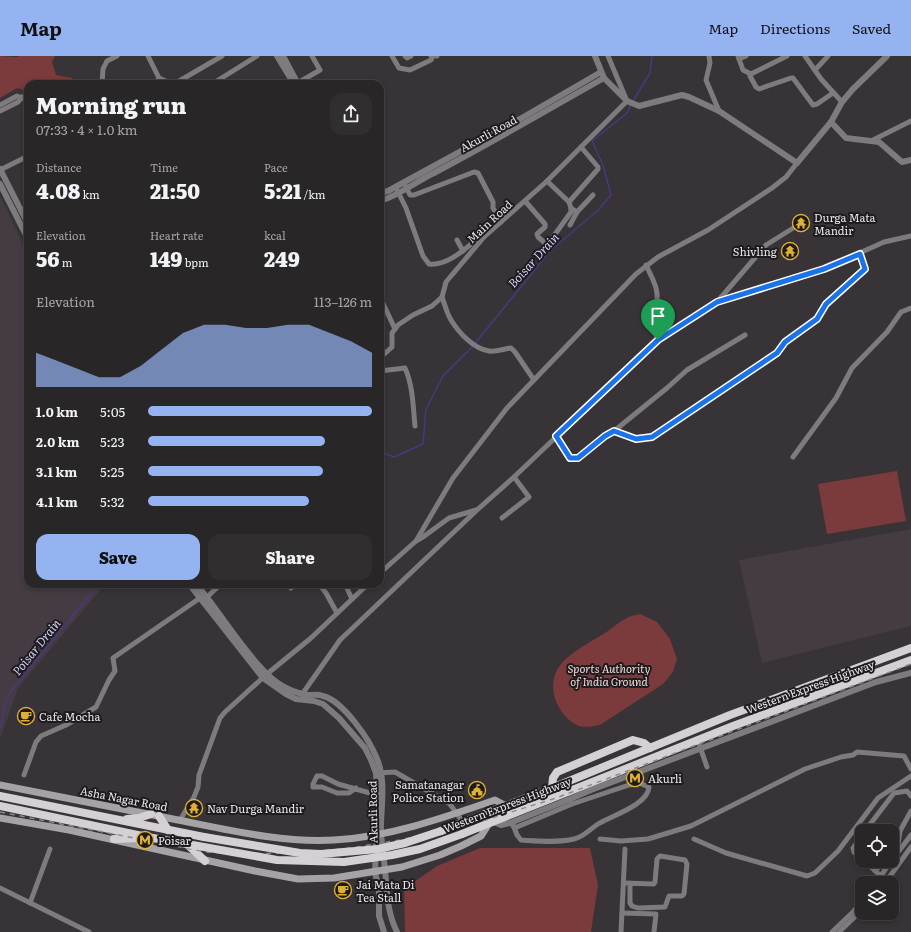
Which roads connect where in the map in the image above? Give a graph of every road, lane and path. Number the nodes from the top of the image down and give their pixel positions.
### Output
1 (117, 56) edge
2 (148, 56) edge
3 (222, 56) edge
4 (257, 56) edge
5 (278, 56) edge
6 (283, 56) edge
7 (312, 56) edge
8 (392, 56) edge
9 (405, 56) edge
10 (411, 56) edge
11 (431, 56) edge
12 (595, 56) edge
13 (608, 56) edge
14 (709, 56) edge
15 (746, 56) edge
16 (787, 56) edge
17 (805, 56) edge
18 (828, 56) edge
19 (887, 56) edge
20 (739, 58) edge
21 (814, 70) junction
22 (751, 74) junction
23 (602, 75) junction
24 (159, 78) joint
25 (102, 80) edge
26 (164, 80) edge
27 (180, 80) edge
28 (218, 80) edge
29 (293, 80) edge
30 (294, 80) edge
31 (303, 80) edge
32 (833, 93) junction
33 (22, 97) joint
34 (627, 102) junction
35 (842, 102) junction
36 (0, 105) edge
37 (0, 111) edge
38 (719, 111) junction
39 (911, 121) edge
40 (831, 122) junction
41 (871, 141) junction
42 (581, 147) junction
43 (24, 158) edge
44 (911, 160) edge
45 (796, 163) junction
46 (443, 164) junction
47 (0, 170) edge
48 (547, 181) junction
49 (404, 183) junction
50 (0, 184) edge
51 (396, 187) junction
52 (406, 189) junction
53 (384, 192) edge
54 (399, 194) junction
55 (593, 195) dead end
56 (10, 197) junction
57 (384, 200) edge
58 (525, 201) junction
59 (569, 202) junction
60 (571, 208) junction
61 (577, 212) junction
62 (24, 220) edge
63 (501, 222) junction
64 (570, 225) dead end
65 (798, 225) dead end
66 (911, 236) edge
67 (457, 240) dead end
68 (475, 240) dead end
69 (464, 251) junction
70 (860, 254) junction
71 (646, 265) junction
72 (442, 297) junction
73 (717, 302) junction
74 (384, 305) edge
75 (911, 308) edge
76 (395, 329) junction
77 (744, 336) dead end
78 (658, 340) junction
79 (384, 354) edge
80 (384, 371) edge
81 (534, 380) junction
82 (415, 426) dead end
83 (614, 431) junction
84 (556, 436) junction
85 (793, 457) dead end
86 (514, 477) junction
87 (476, 510) junction
88 (502, 518) dead end
89 (416, 541) junction
90 (384, 569) edge
91 (192, 588) edge
92 (199, 588) edge
93 (216, 588) edge
94 (322, 588) edge
95 (347, 588) edge
96 (364, 588) edge
97 (207, 597) junction
98 (200, 598) junction
99 (352, 599) junction
100 (337, 613) junction
101 (911, 648) edge
102 (911, 660) edge
103 (911, 673) edge
104 (265, 676) junction
105 (303, 694) junction
106 (746, 722) junction
107 (750, 730) junction
108 (720, 737) junction
109 (699, 745) junction
110 (650, 748) junction
111 (589, 758) junction
112 (707, 767) dead end
113 (911, 769) edge
114 (594, 771) junction
115 (378, 773) junction
116 (24, 775) dead end
117 (911, 776) edge
118 (0, 785) edge
119 (356, 788) junction
120 (552, 788) junction
121 (377, 795) junction
122 (0, 796) edge
123 (911, 796) edge
124 (571, 802) junction
125 (0, 806) edge
126 (506, 806) junction
127 (911, 811) edge
128 (456, 813) junction
129 (155, 815) junction
130 (0, 818) edge
131 (116, 819) junction
132 (180, 820) junction
133 (463, 822) junction
134 (510, 822) junction
135 (491, 823) junction
136 (870, 824) edge
137 (168, 830) junction
138 (900, 833) junction
139 (378, 834) junction
140 (911, 835) edge
141 (147, 837) junction
142 (694, 838) dead end
143 (899, 838) edge
144 (600, 839) dead end
145 (114, 840) junction
146 (909, 841) edge
147 (187, 844) junction
148 (911, 847) edge
149 (50, 849) dead end
150 (626, 849) dead end
151 (899, 852) edge
152 (205, 861) junction
153 (899, 862) edge
154 (872, 868) edge
155 (878, 868) edge
156 (886, 868) edge
157 (385, 870) junction
158 (875, 871) junction
159 (375, 872) junction
160 (881, 876) joint
161 (624, 883) junction
162 (630, 883) junction
163 (0, 888) edge
164 (30, 903) junction
165 (855, 910) edge
166 (622, 913) junction
167 (855, 917) edge
168 (89, 932) edge
169 (384, 932) edge
170 (397, 932) edge
171 (621, 932) edge
172 (654, 932) edge
173 (832, 932) edge
174 (839, 932) edge

1 - 25 street
2 - 24 street
3 - 27 street
4 - 28 street
5 - 29 street
6 - 30 street
7 - 31 street
8 - 11 street
9 - 10 street
12 - 23 street
13 - 34 street
14 - 38 street
15 - 20 street
16 - 22 street
17 - 21 street
18 - 21 street
19 - 35 street
20 - 22 street
21 - 32 street
22 - 32 street
23 - 34 street
23 - 46 street, Akurli Road
24 - 26 street
32 - 35 street
33 - 36 street
33 - 37 street
34 - 38 street
34 - 42 street, Main Road
35 - 40 street
38 - 45 street
39 - 41 street
40 - 41 street
40 - 45 street
41 - 44 street
42 - 48 street, Main Road
42 - 59 street
43 - 47 street
45 - 71 street
46 - 49 street, Akurli Road
46 - 52 street, Akurli Road
47 - 56 street
48 - 58 street, Main Road
48 - 59 street
49 - 51 street, Akurli Road
49 - 52 street
50 - 56 street
51 - 53 street, Akurli Road
51 - 54 street
52 - 54 street, Akurli Road
52 - 63 street
54 - 57 street, Akurli Road
54 - 69 street
55 - 61 street
56 - 62 street
58 - 60 street
58 - 63 street, Main Road
59 - 60 street
60 - 61 street
61 - 64 street
63 - 72 street, Main Road
65 - 73 street
66 - 70 street
67 - 69 street
68 - 69 street
70 - 73 street
70 - 83 street
71 - 78 street
71 - 81 street
72 - 76 street
72 - 81 street
73 - 78 street
74 - 76 street
75 - 85 street
76 - 79 street
77 - 83 street
78 - 84 street
80 - 82 street
81 - 89 street
83 - 84 street
84 - 86 street
86 - 87 street
86 - 88 street
87 - 89 street
87 - 105 street
89 - 90 street
91 - 98 street, Akurli Road
92 - 97 street, Akurli Road
93 - 97 street
94 - 100 street
95 - 99 street
96 - 99 street
97 - 104 street, Akurli Road
98 - 104 street, Akurli Road
98 - 116 street
99 - 100 street
100 - 104 street
101 - 110 highway, Western Express Highway
102 - 106 highway, Western Express Highway
103 - 107 street
104 - 105 street, Akurli Road
104 - 115 street, Akurli Road
104 - 132 street
105 - 115 street, Akurli Road
106 - 107 highway
106 - 108 highway, Western Express Highway
107 - 108 street
108 - 109 highway, Western Express Highway
109 - 112 street
109 - 124 street
109 - 134 highway, Western Express Highway
110 - 111 highway
110 - 114 highway, Western Express Highway
111 - 114 highway
111 - 120 highway
113 - 144 street
114 - 120 highway, Western Express Highway
115 - 121 street, Akurli Road
115 - 128 street
115 - 139 street, Akurli Road
117 - 142 street
118 - 129 main road, Asha Nagar Road
119 - 119 street
119 - 121 street
120 - 126 highway, Western Express Highway
121 - 139 street, Akurli Road
122 - 131 highway, Western Express Highway
123 - 136 street
124 - 134 street
124 - 134 street
125 - 141 highway, Western Express Highway
126 - 128 main road, Asha Nagar Road
126 - 133 highway, Western Express Highway
127 - 138 street
128 - 133 street
128 - 139 main road, Asha Nagar Road
129 - 131 highway
129 - 132 main road, Asha Nagar Road
129 - 137 highway
130 - 145 main road
131 - 137 highway, Western Express Highway
132 - 139 main road, Asha Nagar Road
133 - 137 highway, Western Express Highway, bridge
134 - 135 highway, Western Express Highway
135 - 147 highway, Western Express Highway, bridge
135 - 157 main road
138 - 143 street
138 - 146 street
139 - 157 street, Akurli Road
139 - 159 street, Akurli Road
140 - 146 street
141 - 145 highway
141 - 147 highway, Western Express Highway
145 - 152 main road
146 - 151 street
147 - 152 highway
148 - 153 street
149 - 164 street
150 - 161 street
152 - 159 main road
154 - 158 street
155 - 158 street
156 - 160 street
157 - 159 main road
157 - 170 street, Akurli Road
158 - 160 street
159 - 169 street, Akurli Road
161 - 162 street
161 - 166 street
162 - 162 street
163 - 164 street
164 - 168 street
165 - 173 street
166 - 171 street
166 - 172 street
167 - 174 street

